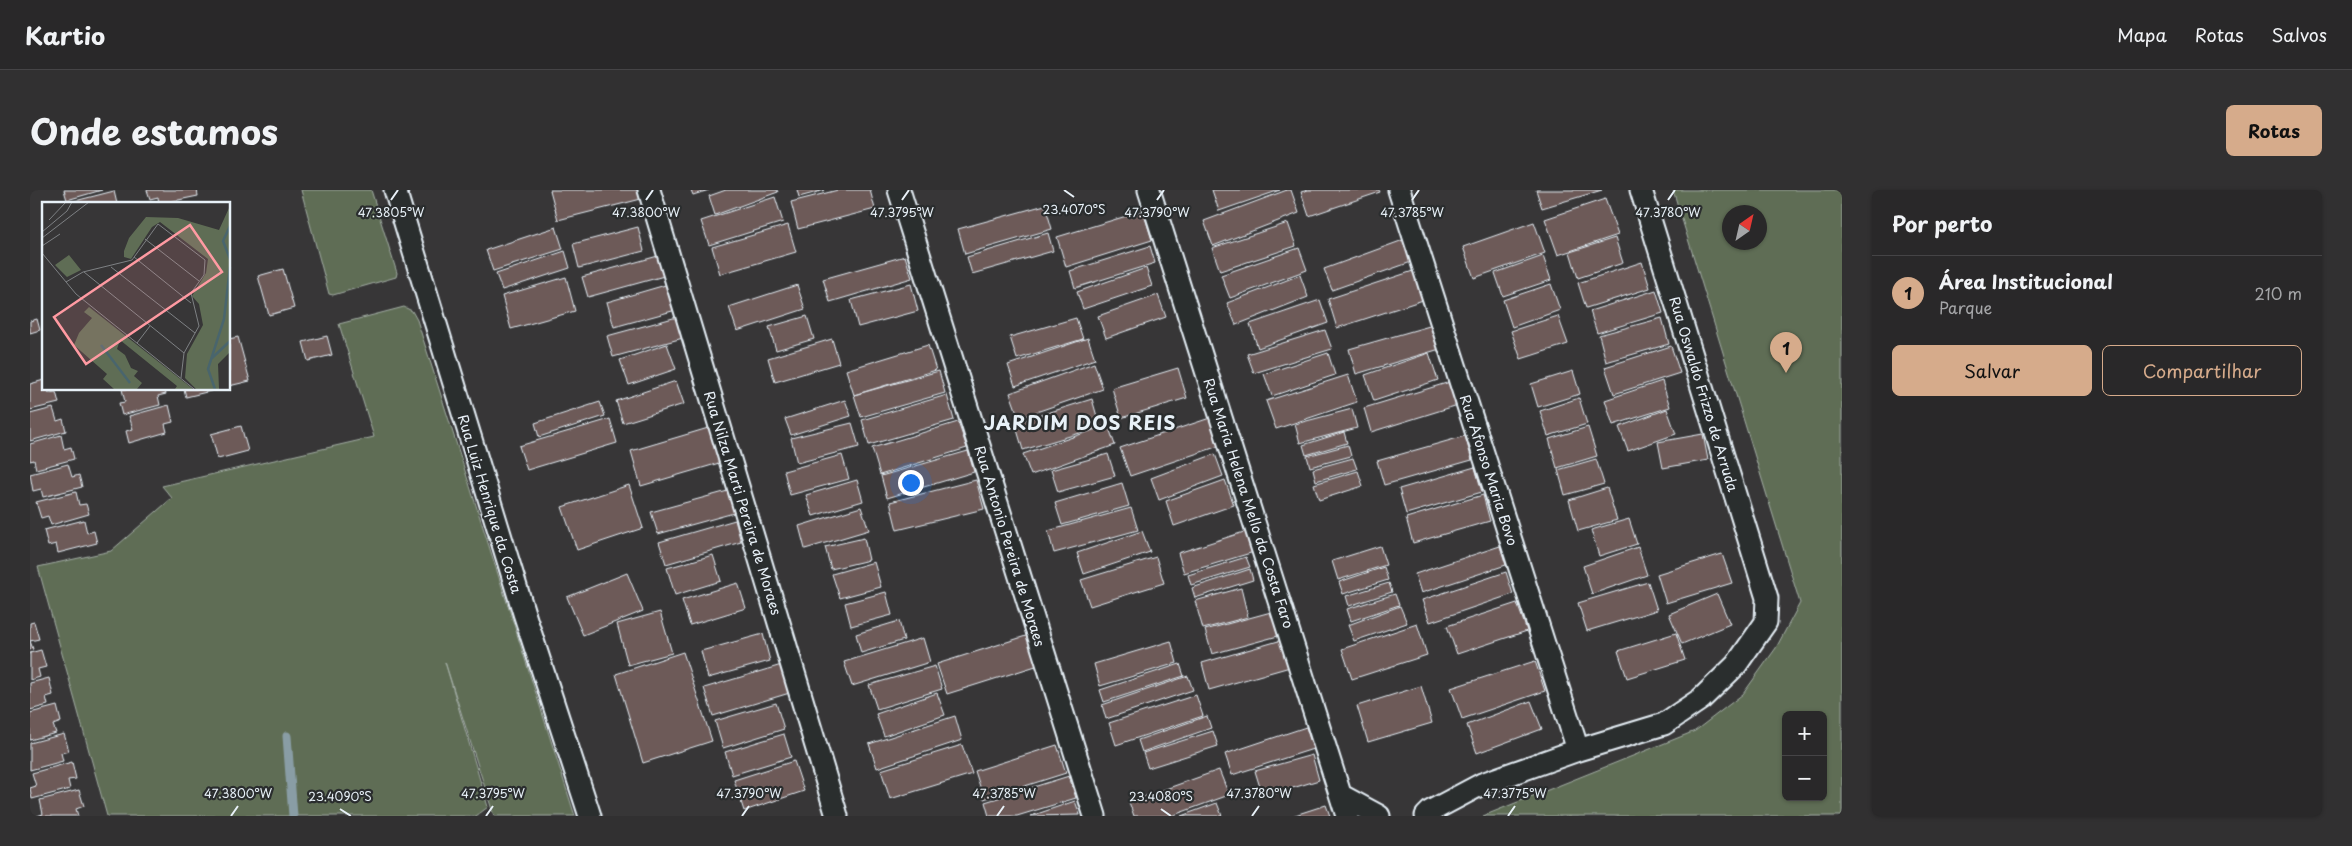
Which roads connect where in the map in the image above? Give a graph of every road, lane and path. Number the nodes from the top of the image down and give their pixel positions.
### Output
1 (395, 190) edge
2 (649, 190) edge
3 (899, 190) edge
4 (1149, 190) edge
5 (1399, 190) edge
6 (1641, 190) edge
7 (1578, 750) junction
8 (1344, 806) edge
9 (1424, 814) edge
10 (590, 816) edge
11 (837, 816) edge
12 (1095, 816) edge
13 (1379, 816) edge

1 - 10 street, Rua Luiz Henrique da Costa
2 - 11 street, Rua Nilza Marti Pereira de Moraes
3 - 12 street, Rua Antonio Pereira de Moraes
4 - 8 street, Rua Maria Helena Mello da Costa Faro
5 - 7 street, Rua Afonso Maria Bovo
6 - 7 street, Rua Oswaldo Frizzo de Arruda
7 - 9 street
8 - 13 street

